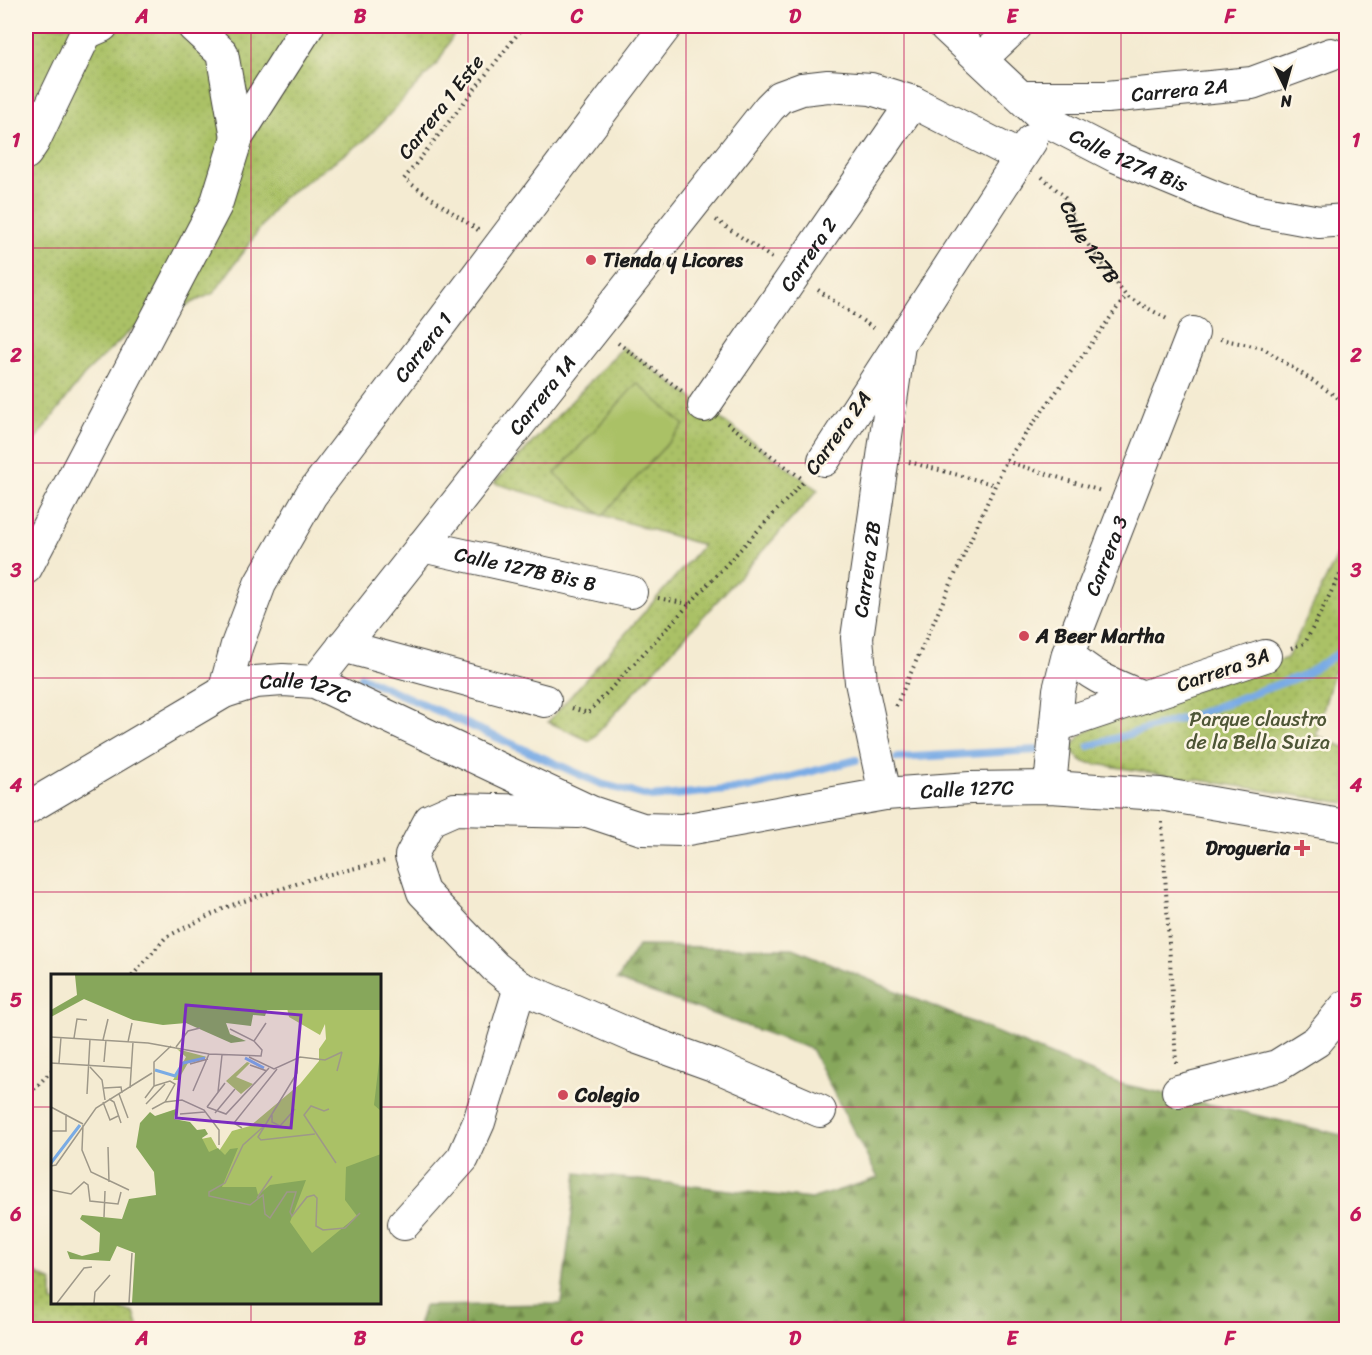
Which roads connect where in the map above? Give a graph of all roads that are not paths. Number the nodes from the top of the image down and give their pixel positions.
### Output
1 (102, 26) edge
2 (193, 26) edge
3 (308, 26) edge
4 (666, 26) edge
5 (945, 26) edge
6 (1016, 26) edge
7 (1331, 54) dead end
8 (981, 59) junction
9 (1022, 97) junction
10 (913, 102) junction
11 (1045, 120) junction
12 (237, 137) junction
13 (26, 153) edge
14 (1020, 157) junction
15 (1347, 220) edge
16 (1193, 333) road end
17 (899, 345) junction
18 (704, 406) dead end
19 (824, 460) road end
20 (422, 546) junction
21 (26, 568) edge
22 (631, 592) dead end
23 (343, 646) junction
24 (1068, 654) junction
25 (1265, 656) road end
26 (315, 682) junction
27 (224, 692) junction
28 (1143, 697) junction
29 (545, 701) dead end
30 (1056, 726) junction
31 (1050, 787) junction
32 (885, 794) junction
33 (26, 809) edge
34 (591, 812) junction
35 (1347, 826) edge
36 (520, 987) junction
37 (1347, 1006) edge
38 (1178, 1091) road end
39 (820, 1111) dead end
40 (404, 1224) dead end

1 - 13 street
2 - 12 street
3 - 12 street
4 - 27 street, Carrera 1
5 - 8 street, Calle 127A Bis
6 - 8 street
7 - 9 street, Carrera 2A
8 - 9 street, Calle 127A Bis
9 - 11 street, Calle 127A Bis
10 - 14 street
10 - 18 street, Carrera 2
10 - 20 street, Carrera 1A
11 - 14 street, Carrera 2A
11 - 15 street, Calle 127A Bis
12 - 21 street
14 - 17 street, Carrera 2A
16 - 24 street, Carrera 3
17 - 19 street, Carrera 2A
17 - 32 street, Carrera 2B
20 - 22 street, Calle 127B Bis B
20 - 23 street, Carrera 1A
23 - 26 street, Carrera 1A
23 - 29 street
24 - 28 street
24 - 30 street, Carrera 3
25 - 28 street, Carrera 3A
26 - 27 street, Calle 127C
26 - 34 street, Calle 127C
27 - 33 street, Calle 127C
28 - 30 street, Carrera 3A
30 - 31 street, Carrera 3
31 - 32 street, Calle 127C
31 - 35 street, Calle 127C
32 - 34 street, Calle 127C
34 - 36 street, Calle 127C
36 - 39 street
36 - 40 street
37 - 38 street

